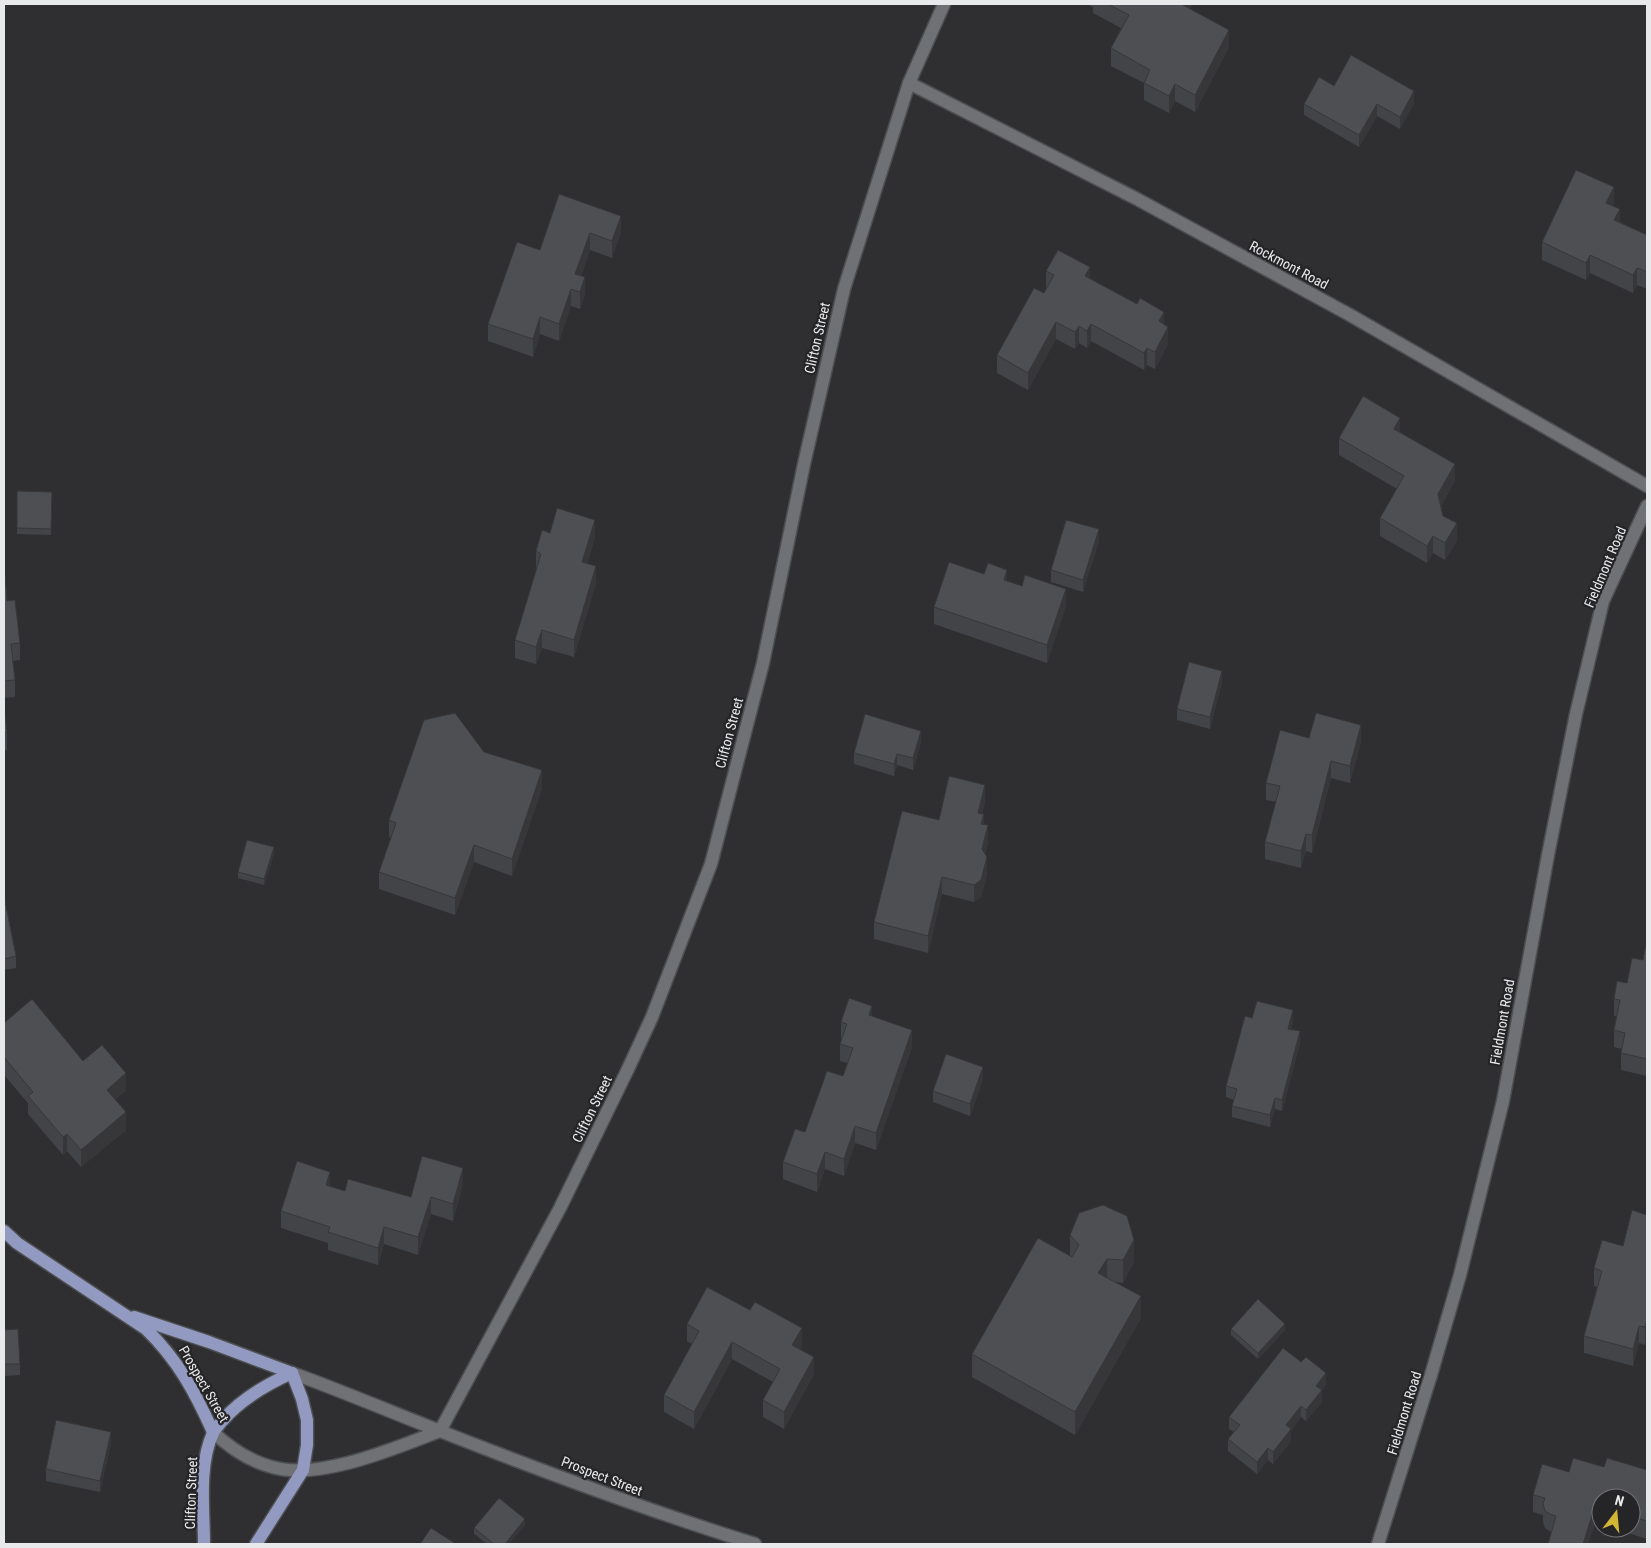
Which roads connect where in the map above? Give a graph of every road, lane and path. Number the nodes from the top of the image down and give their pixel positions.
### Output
1 (944, 4) edge
2 (909, 82) junction
3 (1647, 486) edge
4 (1647, 506) edge
5 (4, 1231) edge
6 (120, 1312) junction
7 (292, 1373) junction
8 (440, 1431) junction
9 (213, 1432) junction
10 (303, 1470) junction
11 (204, 1544) edge
12 (256, 1544) edge
13 (755, 1544) edge
14 (1378, 1544) edge

1 - 2 street, Clifton Street
2 - 3 street, Rockmont Road
2 - 8 street, Clifton Street
4 - 14 street, Fieldmont Road
5 - 6 main road, Prospect Street
6 - 7 main road, Prospect Street
6 - 9 main road, Prospect Street
7 - 8 street, Prospect Street
7 - 9 main road, Clifton Street
7 - 10 main road
8 - 10 street, Prospect Street
8 - 13 street, Prospect Street
9 - 10 street, Prospect Street
9 - 11 main road, Clifton Street
10 - 12 main road

